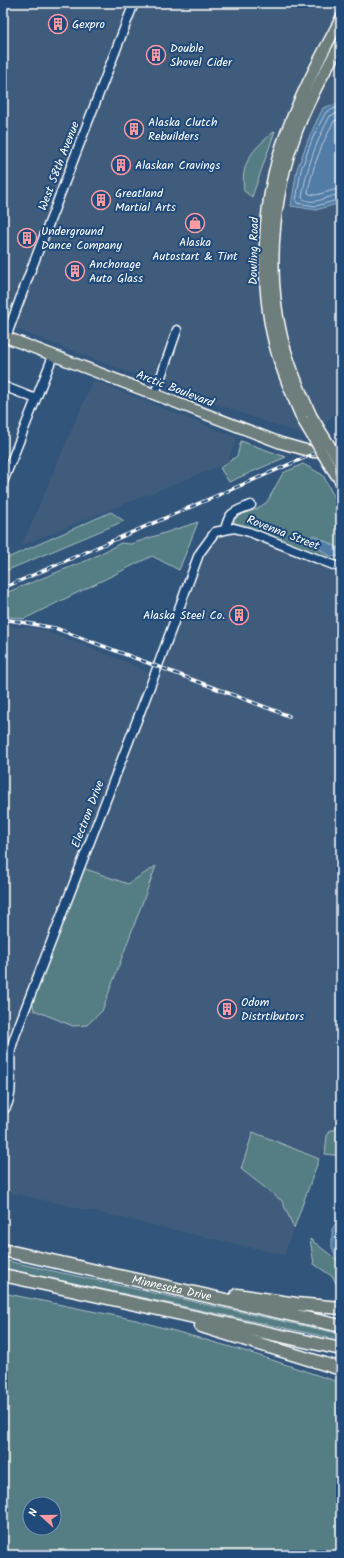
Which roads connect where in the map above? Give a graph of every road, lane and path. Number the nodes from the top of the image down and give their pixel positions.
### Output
1 (134, 3) edge
2 (341, 18) edge
3 (341, 43) edge
4 (177, 330) dead end
5 (5, 337) edge
6 (53, 356) junction
7 (3, 386) edge
8 (155, 394) junction
9 (36, 398) junction
10 (307, 418) junction
11 (341, 452) edge
12 (341, 464) edge
13 (3, 482) edge
14 (341, 482) edge
15 (251, 505) dead end
16 (225, 530) junction
17 (215, 532) joint
18 (341, 568) edge
19 (3, 1111) edge
20 (3, 1250) edge
21 (3, 1275) edge
22 (160, 1285) junction
23 (341, 1308) edge
24 (163, 1311) junction
25 (341, 1326) edge
26 (341, 1349) edge
27 (341, 1369) edge

1 - 5 street, West 58th Avenue
2 - 10 main road, Dowling Road
3 - 10 main road, Dowling Road
4 - 8 street
5 - 6 main road, Arctic Boulevard
6 - 8 main road, Arctic Boulevard
6 - 9 street
7 - 9 street
8 - 11 main road, Arctic Boulevard
9 - 13 street
10 - 12 main road, Dowling Road, bridge
10 - 14 main road, Dowling Road, bridge
15 - 16 street
16 - 17 street, Rovenna Street
16 - 18 street, Rovenna Street
17 - 19 street, Electron Drive
20 - 22 highway, Minnesota Drive
21 - 24 highway, Minnesota Drive
22 - 23 highway
22 - 25 highway, Minnesota Drive
24 - 26 highway, Minnesota Drive
24 - 27 highway

